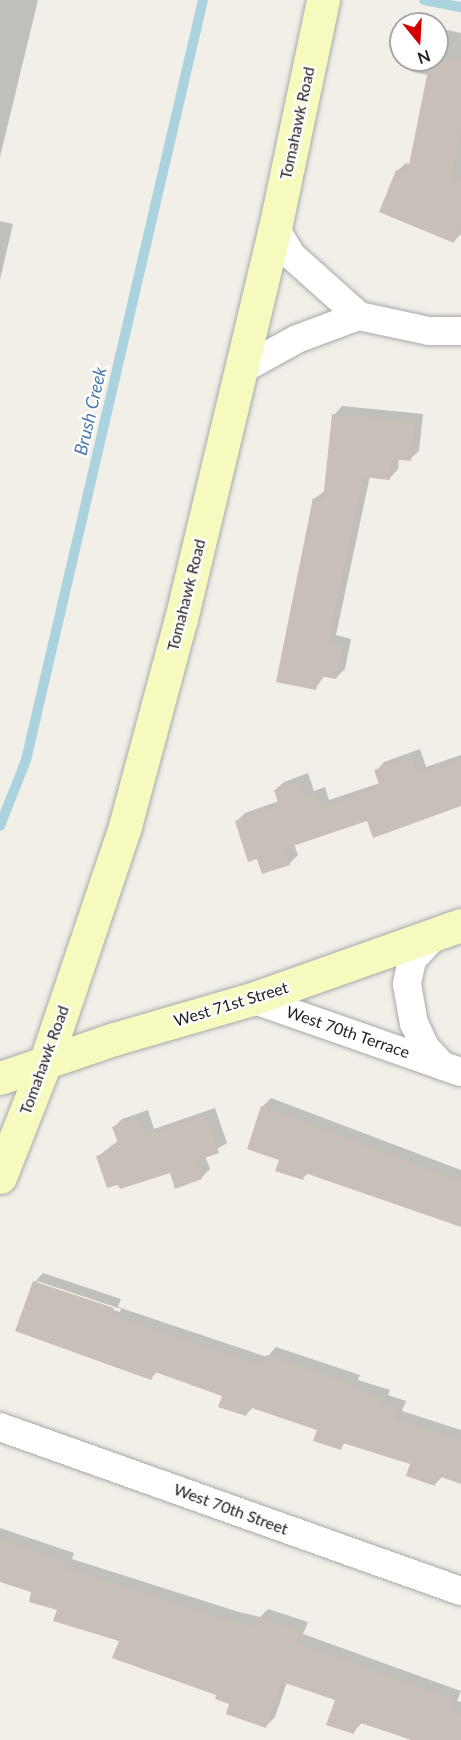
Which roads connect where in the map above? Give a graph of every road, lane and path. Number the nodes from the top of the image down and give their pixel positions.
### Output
1 (323, 0) edge
2 (275, 228) junction
3 (359, 316) junction
4 (461, 332) edge
5 (241, 370) junction
6 (449, 929) edge
7 (252, 999) junction
8 (45, 1063) junction
9 (452, 1069) edge
10 (0, 1078) edge
11 (0, 1177) edge
12 (0, 1427) edge
13 (461, 1591) edge

1 - 2 street, Tomahawk Road
2 - 3 street
2 - 5 street, Tomahawk Road
3 - 4 street
3 - 5 street
5 - 8 street, Tomahawk Road
6 - 7 street, West 71st Street
6 - 9 street, West 70th Terrace
7 - 8 street, West 71st Street
7 - 9 street, West 70th Terrace
8 - 10 street, West 71st Street
8 - 11 street, Tomahawk Road
12 - 13 street, West 70th Street

